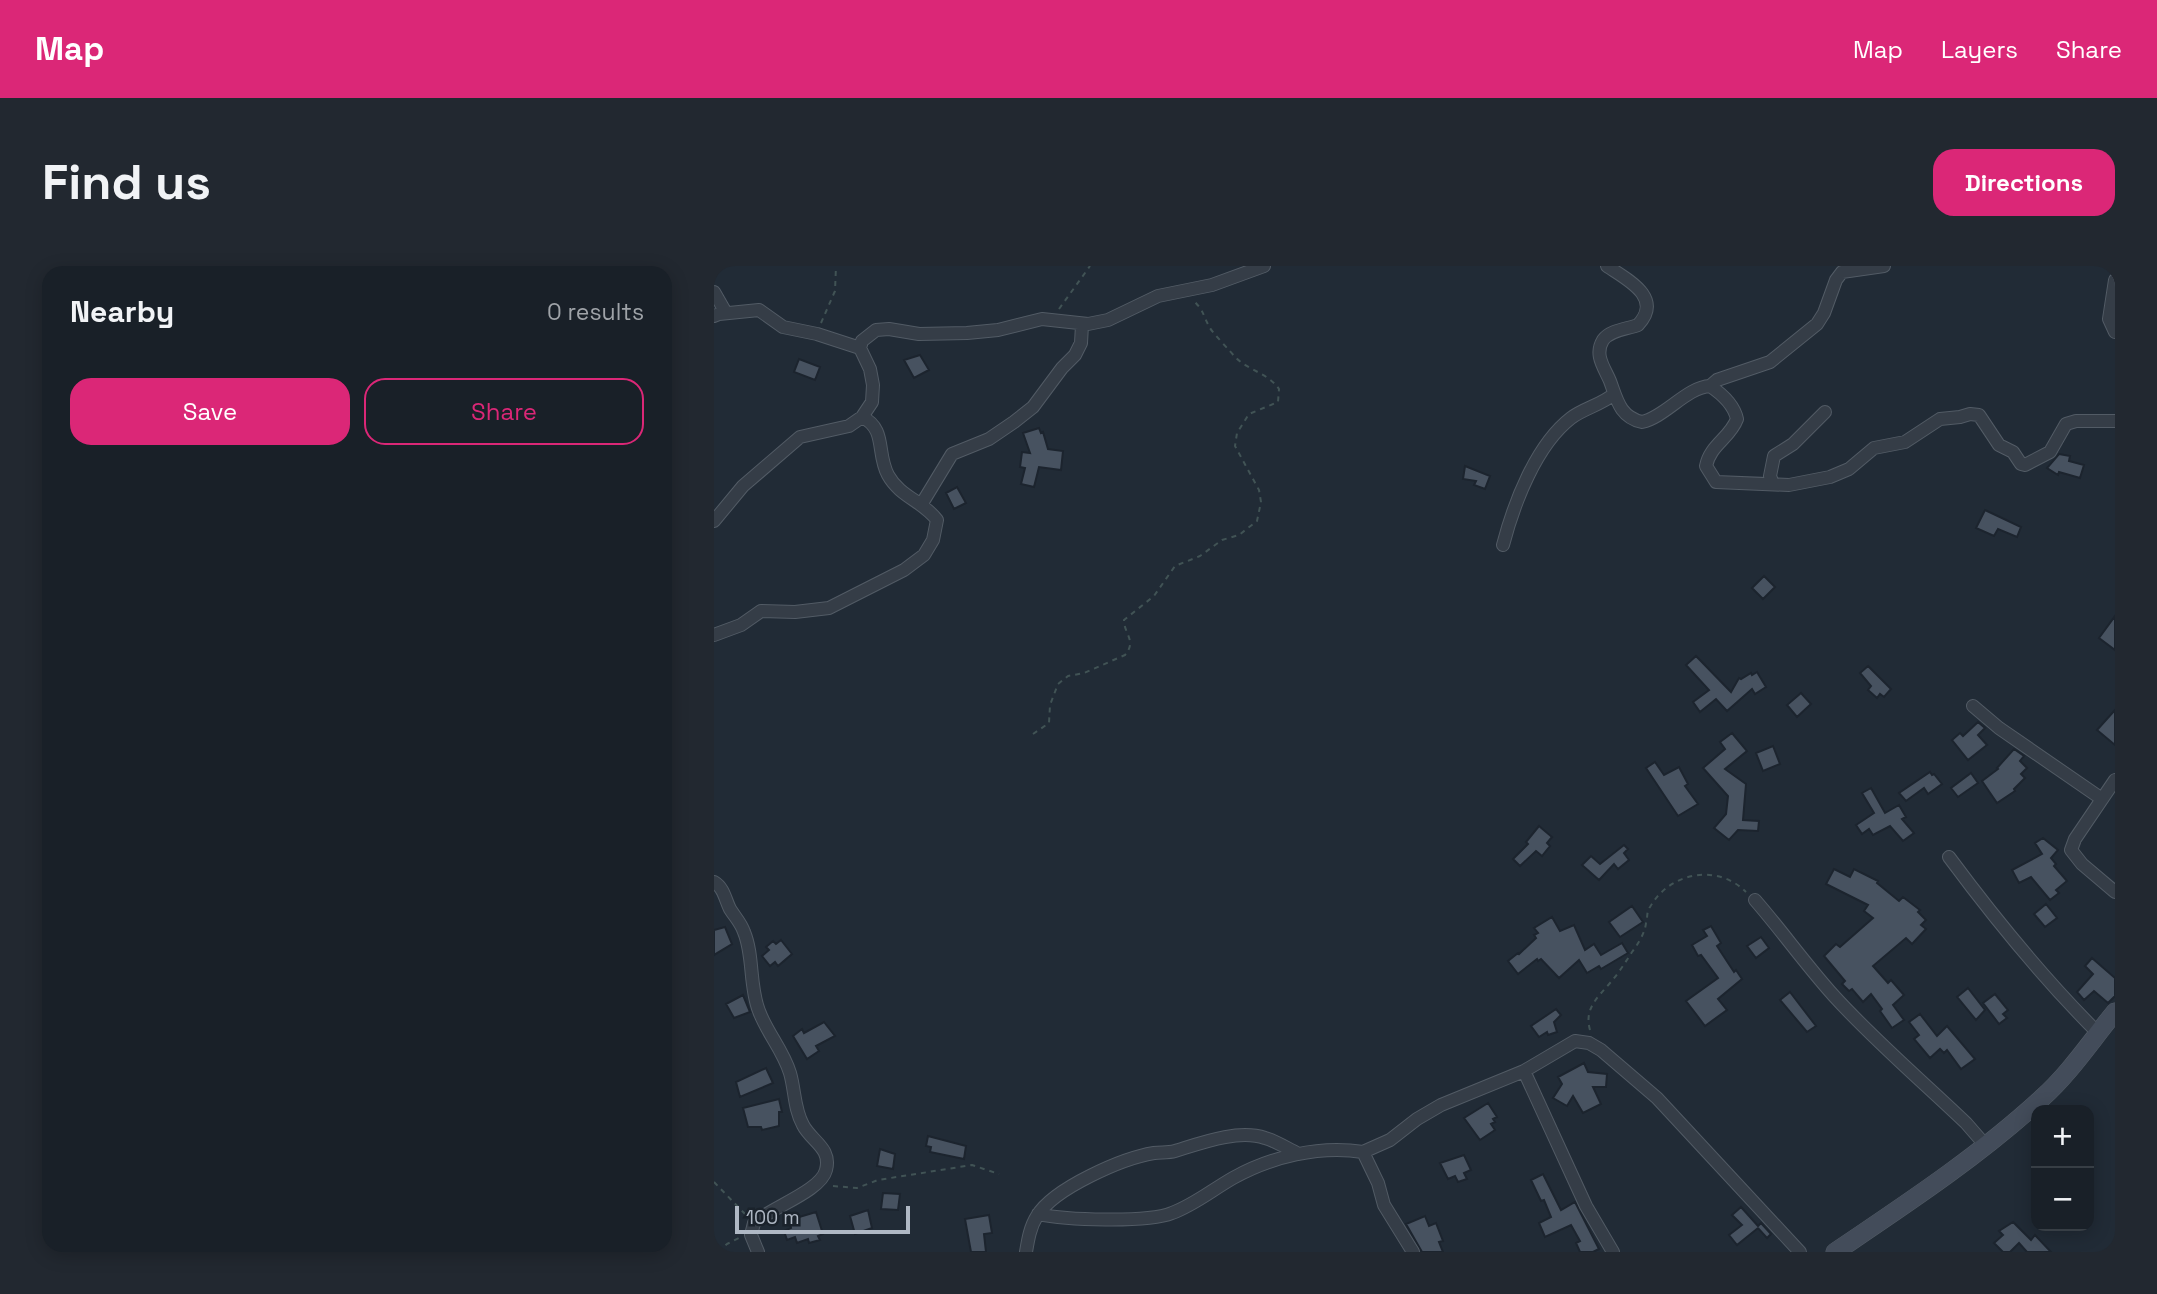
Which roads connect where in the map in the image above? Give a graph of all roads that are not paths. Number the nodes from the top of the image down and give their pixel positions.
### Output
1 (1264, 266) edge
2 (1607, 266) edge
3 (1884, 266) edge
4 (2115, 280) edge
5 (714, 292) edge
6 (720, 315) edge
7 (1082, 325) junction
8 (2115, 332) edge
9 (860, 348) junction
10 (1710, 386) junction
11 (1614, 394) junction
12 (1825, 412) dead end
13 (862, 417) junction
14 (2115, 421) edge
15 (1773, 484) junction
16 (921, 505) junction
17 (714, 521) edge
18 (1503, 545) dead end
19 (714, 635) edge
20 (1973, 706) dead end
21 (2115, 780) edge
22 (2102, 799) junction
23 (1949, 857) dead end
24 (714, 882) edge
25 (2115, 892) edge
26 (1755, 900) road end
27 (2115, 1012) edge
28 (2098, 1033) junction
29 (1524, 1071) junction
30 (1986, 1146) junction
31 (1363, 1152) junction
32 (1300, 1154) junction
33 (1038, 1214) junction
34 (758, 1252) edge
35 (1026, 1252) edge
36 (1413, 1252) edge
37 (1613, 1252) edge
38 (1800, 1252) edge
39 (1835, 1252) edge

1 - 7 street
2 - 11 street
3 - 10 street
4 - 8 street
5 - 6 street
6 - 9 street
7 - 9 street
7 - 16 street
9 - 13 street
10 - 11 street
10 - 15 street
11 - 18 street
12 - 15 street
13 - 16 street
13 - 17 street
14 - 15 street
16 - 19 street
20 - 22 street
21 - 22 street
22 - 25 street
23 - 28 street
24 - 34 street
26 - 30 street
27 - 28 main road
28 - 30 main road
29 - 31 street
29 - 37 street
29 - 38 street
30 - 39 main road
31 - 32 street
31 - 36 street
32 - 33 street
32 - 33 street
33 - 35 street

